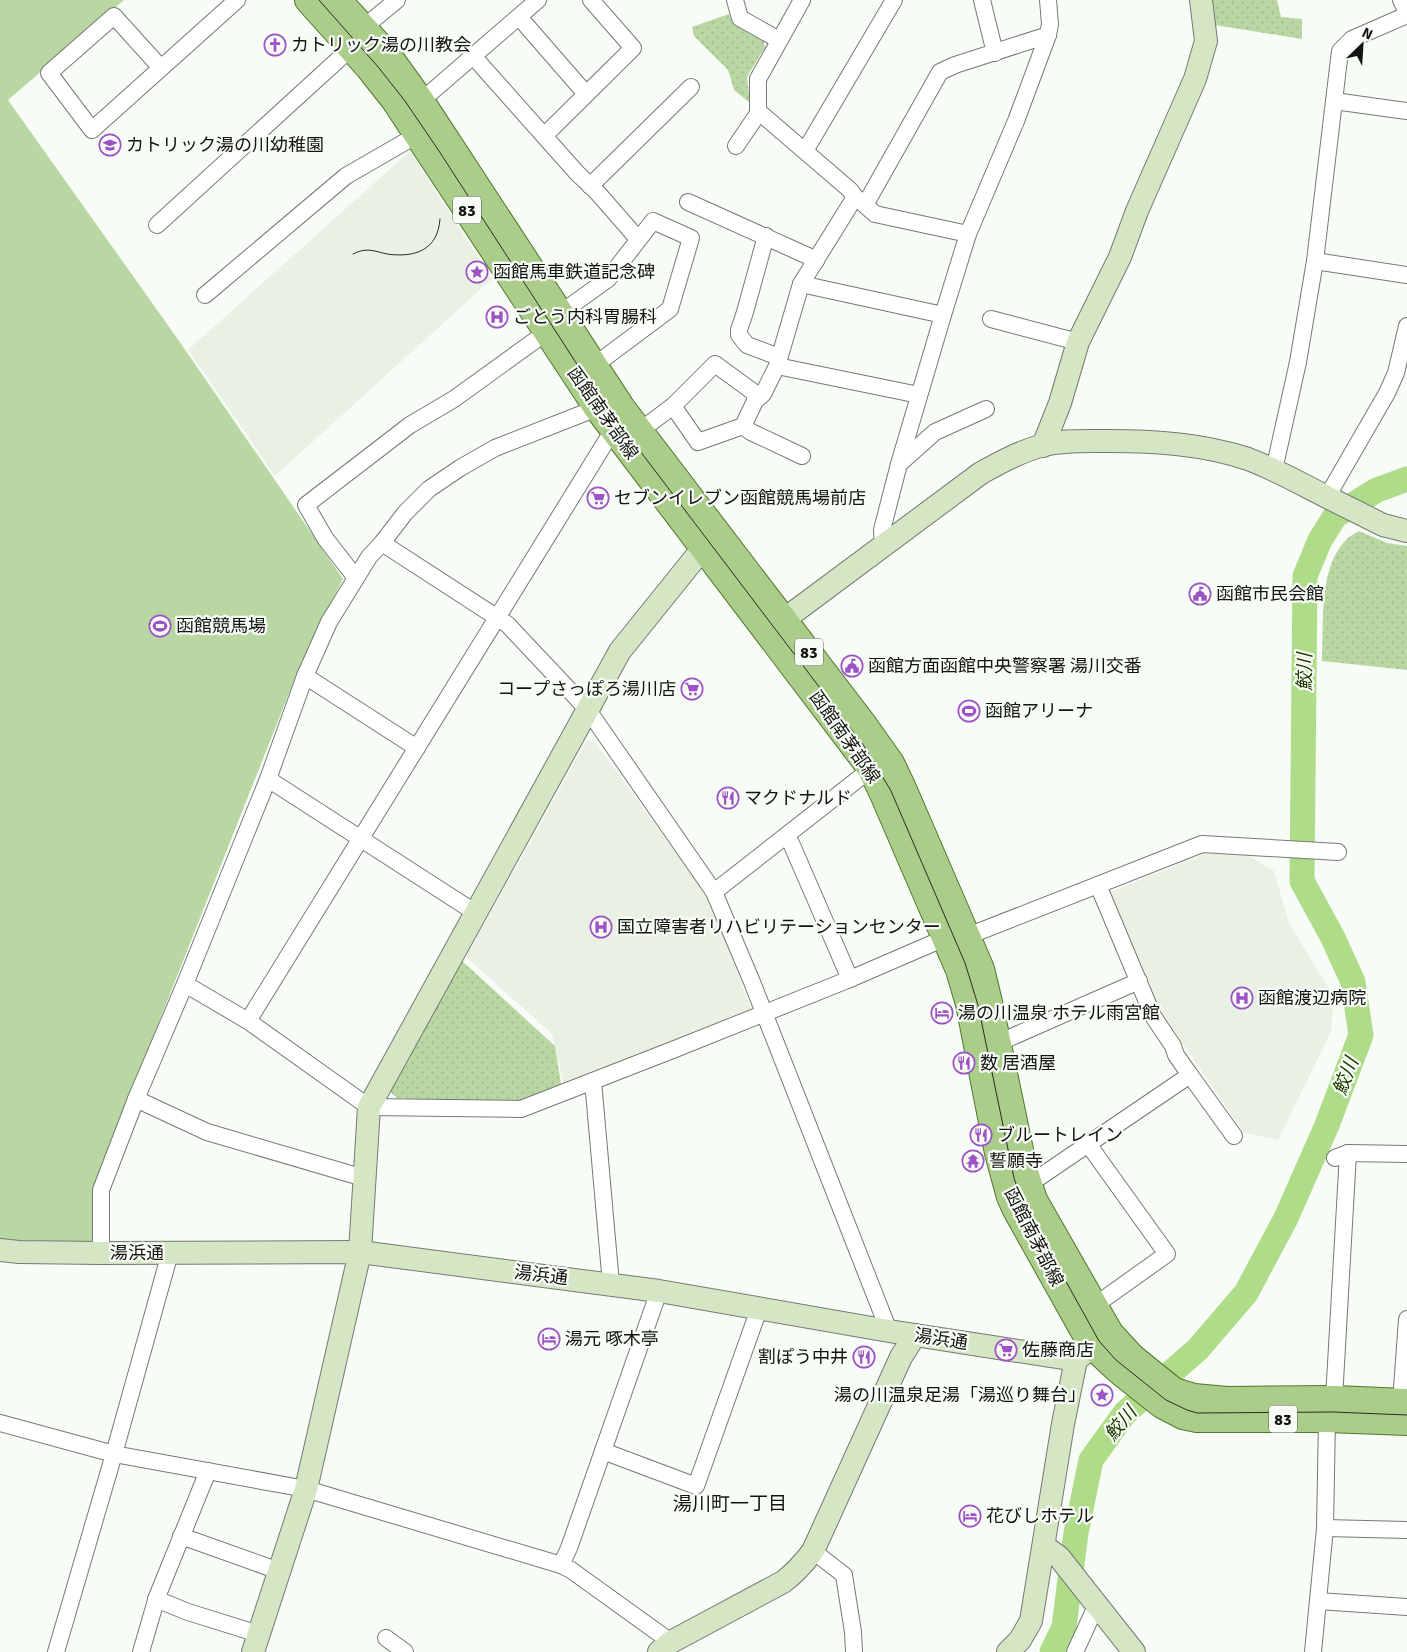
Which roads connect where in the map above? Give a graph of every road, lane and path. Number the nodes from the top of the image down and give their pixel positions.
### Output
1 (237, 0) edge
2 (308, 0) edge
3 (338, 0) edge
4 (397, 0) edge
5 (538, 0) edge
6 (591, 0) edge
7 (735, 0) edge
8 (802, 0) edge
9 (894, 0) edge
10 (982, 0) edge
11 (1048, 0) edge
12 (1201, 0) edge
13 (1401, 0) edge
14 (1407, 14) edge
15 (519, 17) junction
16 (1048, 35) junction
17 (357, 38) junction
18 (779, 40) junction
19 (995, 53) junction
20 (473, 56) junction
21 (161, 68) junction
22 (691, 87) dead end
23 (586, 94) junction
24 (421, 101) junction
25 (1334, 101) junction
26 (1407, 111) edge
27 (759, 112) junction
28 (417, 135) junction
29 (544, 136) junction
30 (736, 146) dead end
31 (805, 151) junction
32 (590, 186) junction
33 (860, 201) junction
34 (688, 202) dead end
35 (157, 226) dead end
36 (968, 234) junction
37 (766, 236) junction
38 (638, 239) junction
39 (816, 261) junction
40 (1315, 262) junction
41 (1407, 275) edge
42 (801, 284) junction
43 (205, 295) dead end
44 (569, 307) dead end
45 (943, 315) junction
46 (991, 319) dead end
47 (1407, 326) edge
48 (536, 339) dead end
49 (1078, 342) junction
50 (603, 359) dead end
51 (778, 361) junction
52 (920, 395) junction
53 (757, 398) junction
54 (673, 406) junction
55 (597, 408) junction
56 (986, 409) dead end
57 (632, 425) junction
58 (743, 426) junction
59 (1043, 446) junction
60 (802, 456) dead end
61 (899, 464) junction
62 (1274, 470) junction
63 (1329, 498) junction
64 (1407, 531) edge
65 (711, 542) junction
66 (382, 543) junction
67 (883, 546) junction
68 (356, 578) junction
69 (498, 618) junction
70 (776, 626) junction
71 (305, 676) junction
72 (588, 710) junction
73 (417, 748) junction
74 (871, 769) junction
75 (268, 779) junction
76 (360, 839) junction
77 (791, 844) dead end
78 (1338, 852) dead end
79 (1098, 885) junction
80 (714, 892) junction
81 (476, 913) junction
82 (956, 936) junction
83 (850, 979) junction
84 (1138, 981) junction
85 (185, 984) junction
86 (763, 1013) junction
87 (248, 1021) junction
88 (998, 1043) junction
89 (1190, 1075) junction
90 (593, 1081) junction
91 (136, 1099) junction
92 (369, 1106) junction
93 (1234, 1136) dead end
94 (1088, 1144) junction
95 (1407, 1154) edge
96 (364, 1178) junction
97 (1019, 1190) junction
98 (0, 1250) edge
99 (170, 1252) junction
100 (360, 1252) junction
101 (101, 1253) junction
102 (610, 1284) junction
103 (659, 1291) junction
104 (1094, 1306) junction
105 (759, 1309) junction
106 (1407, 1319) edge
107 (888, 1331) junction
108 (914, 1335) junction
109 (1093, 1346) junction
110 (1330, 1409) junction
111 (1405, 1409) edge
112 (0, 1423) edge
113 (603, 1451) junction
114 (114, 1454) junction
115 (208, 1471) junction
116 (306, 1489) junction
117 (1325, 1528) junction
118 (1407, 1530) edge
119 (181, 1536) junction
120 (813, 1551) junction
121 (1052, 1551) junction
122 (561, 1565) junction
123 (279, 1571) junction
124 (1091, 1597) junction
125 (156, 1599) junction
126 (1318, 1601) junction
127 (1407, 1607) edge
128 (386, 1638) dead end
129 (256, 1643) edge
130 (665, 1647) edge
131 (56, 1652) edge
132 (141, 1652) edge
133 (405, 1652) edge
134 (854, 1652) edge
135 (1008, 1652) edge
136 (1075, 1652) edge
137 (1134, 1652) edge
138 (1313, 1652) edge

1 - 21 street
2 - 17 main road, 函館南茅部線 / 83
3 - 17 main road, 函館南茅部線 / 83
4 - 17 street
5 - 15 street
6 - 23 street
7 - 18 street
8 - 18 street
9 - 31 street
10 - 19 street
11 - 16 street
12 - 49 street
13 - 14 street
14 - 25 street
15 - 20 street
15 - 23 street
16 - 19 street
16 - 36 street
17 - 24 main road, 函館南茅部線 / 83
17 - 28 main road, 函館南茅部線 / 83
17 - 35 street
18 - 27 street
19 - 33 street
20 - 24 street
20 - 29 street
21 - 21 street
22 - 32 street
23 - 29 street
24 - 57 main road, 函館南茅部線 / 83
25 - 26 street
25 - 40 street
27 - 30 street
27 - 31 street
28 - 43 street
28 - 55 main road, 函館南茅部線 / 83
29 - 32 street
31 - 33 street
32 - 38 street
33 - 36 street
33 - 39 street
34 - 37 street
36 - 45 street
37 - 39 street
37 - 51 street
38 - 44 street
38 - 50 street
39 - 42 street
40 - 41 street
40 - 62 street
42 - 45 street
42 - 51 street
45 - 52 street
46 - 49 street
47 - 63 street
48 - 68 street
49 - 59 street
51 - 52 street
51 - 53 street
52 - 61 street
53 - 54 street
53 - 58 street
54 - 57 street
54 - 58 street
55 - 57 main road, 函館南茅部線 / 83
55 - 66 street
56 - 61 street
57 - 65 main road, 函館南茅部線 / 83
57 - 69 street
58 - 60 street
59 - 62 street
59 - 67 street
61 - 67 street
62 - 63 street
63 - 64 street
65 - 70 main road, 函館南茅部線 / 83
65 - 72 street
66 - 68 street
66 - 69 street
67 - 70 street
68 - 71 street
69 - 72 street
69 - 73 street
70 - 74 main road, 函館南茅部線 / 83
70 - 82 main road, 函館南茅部線 / 83
71 - 73 street
71 - 75 street
72 - 80 street
72 - 81 street
73 - 76 street
74 - 80 street
74 - 82 main road, 函館南茅部線 / 83
75 - 76 street
75 - 85 street
76 - 81 street
76 - 87 street
77 - 83 street
78 - 79 street
79 - 82 street
79 - 84 street
80 - 86 street
81 - 92 street
82 - 83 street
82 - 88 main road, 函館南茅部線 / 83
82 - 97 main road, 函館南茅部線 / 83
83 - 86 street
84 - 88 street
84 - 89 street
85 - 87 street
85 - 91 street
86 - 90 street
86 - 107 street
87 - 92 street
88 - 97 main road, 函館南茅部線 / 83
89 - 93 street
89 - 94 street
90 - 92 street
90 - 102 street
91 - 96 street
91 - 101 street
92 - 96 street
94 - 97 street
94 - 104 street
95 - 110 street
96 - 100 street
97 - 104 main road, 函館南茅部線 / 83
97 - 109 main road, 函館南茅部線 / 83
98 - 101 street, 湯浜通
99 - 100 street, 湯浜通
99 - 101 street, 湯浜通
99 - 114 street
100 - 102 street, 湯浜通
100 - 116 street
102 - 103 street, 湯浜通
103 - 105 street, 湯浜通
103 - 113 street
104 - 109 main road, 函館南茅部線 / 83
105 - 107 street, 湯浜通
105 - 113 street
106 - 111 street
107 - 108 street, 湯浜通
108 - 109 street, 湯浜通
108 - 120 street
109 - 110 main road, 函館南茅部線 / 83
109 - 121 street
110 - 111 main road, 函館南茅部線 / 83
110 - 117 street
112 - 114 street
113 - 122 street
114 - 115 street
114 - 131 street
115 - 116 street
115 - 119 street
116 - 122 street
116 - 123 street
117 - 118 street
117 - 126 street
119 - 123 street
119 - 125 street
120 - 130 street
120 - 134 street
121 - 124 street
121 - 135 street
122 - 130 street
123 - 129 street
124 - 136 street
124 - 137 street
125 - 129 street
125 - 132 street
126 - 127 street
126 - 138 street
128 - 133 street

